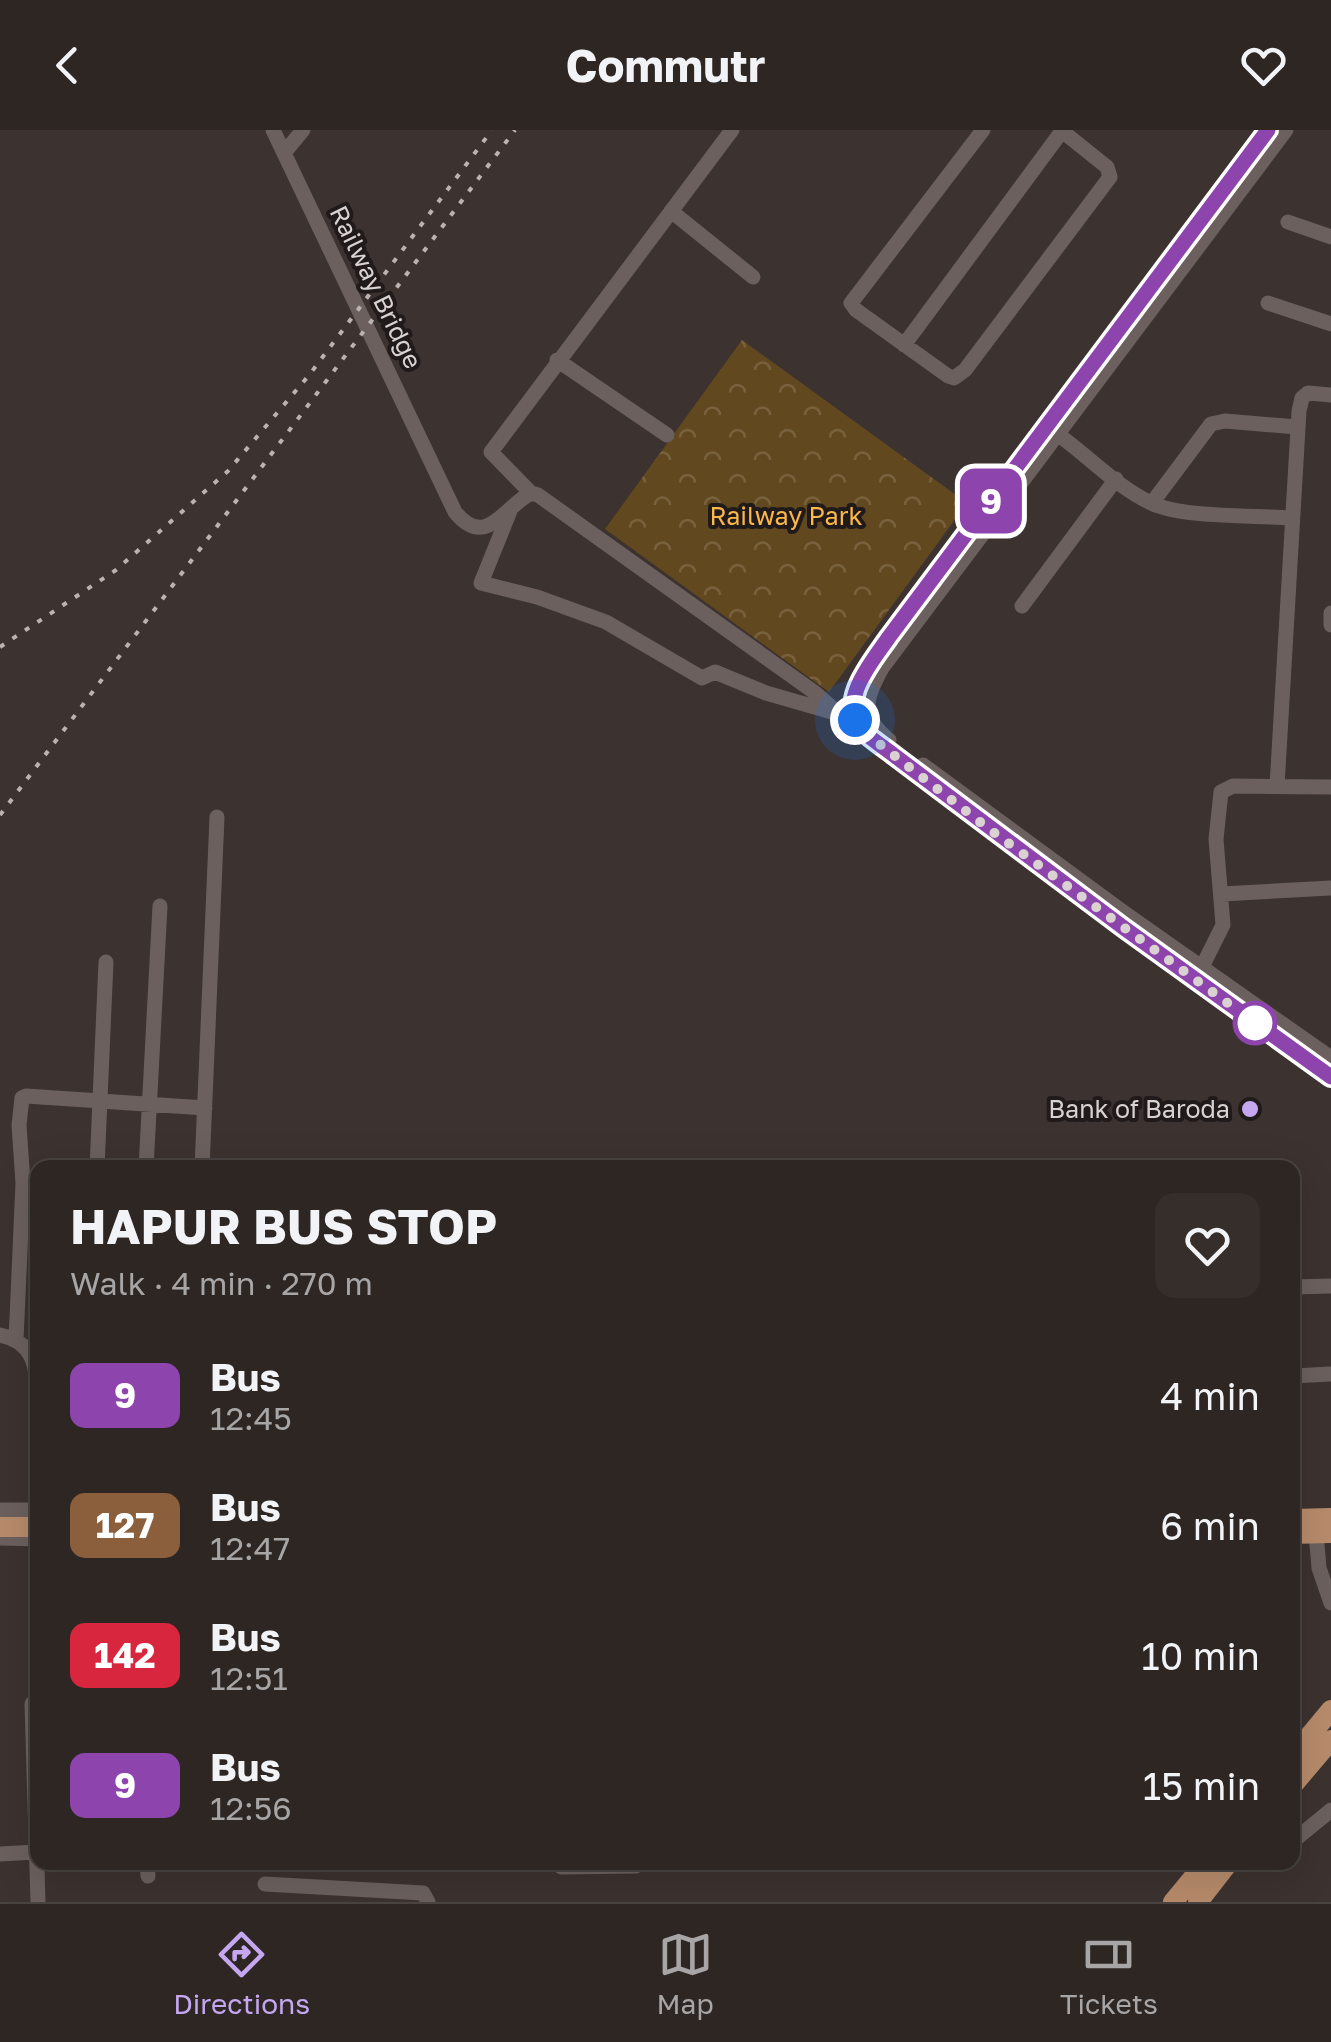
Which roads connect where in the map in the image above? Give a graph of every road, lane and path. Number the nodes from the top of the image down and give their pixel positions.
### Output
1 (274, 130) edge
2 (303, 130) edge
3 (732, 130) edge
4 (983, 130) edge
5 (1062, 130) edge
6 (1268, 130) edge
7 (1286, 130) edge
8 (284, 153) junction
9 (670, 211) junction
10 (1288, 222) dead end
11 (1331, 237) edge
12 (753, 277) dead end
13 (1152, 297) junction
14 (1268, 303) dead end
15 (1331, 324) edge
16 (904, 345) junction
17 (557, 360) junction
18 (1331, 395) edge
19 (1297, 427) junction
20 (1052, 430) junction
21 (666, 435) dead end
22 (1116, 479) junction
23 (1007, 489) junction
24 (532, 493) junction
25 (1152, 503) junction
26 (510, 511) junction
27 (1290, 518) junction
28 (1022, 606) dead end
29 (1331, 613) edge
30 (1331, 625) edge
31 (838, 713) junction
32 (855, 720) junction
33 (1277, 786) junction
34 (1331, 787) edge
35 (217, 817) dead end
36 (1331, 888) edge
37 (1222, 894) junction
38 (160, 906) dead end
39 (106, 962) dead end
40 (1202, 968) junction
41 (1331, 1058) edge
42 (1331, 1077) edge
43 (98, 1099) junction
44 (150, 1103) junction
45 (206, 1108) junction
46 (97, 1160) edge
47 (146, 1160) edge
48 (203, 1160) edge
49 (1331, 1286) edge
50 (1300, 1287) edge
51 (8, 1338) edge
52 (30, 1356) edge
53 (1331, 1374) edge
54 (1300, 1376) edge
55 (0, 1510) edge
56 (30, 1510) edge
57 (1331, 1518) edge
58 (1300, 1519) edge
59 (0, 1527) edge
60 (30, 1527) edge
61 (1323, 1533) edge
62 (0, 1538) edge
63 (30, 1539) edge
64 (1331, 1603) edge
65 (1331, 1710) edge
66 (1331, 1740) edge
67 (1300, 1747) edge
68 (1300, 1777) edge
69 (1331, 1810) edge
70 (1300, 1835) edge
71 (30, 1852) edge
72 (0, 1854) edge
73 (37, 1870) edge
74 (1216, 1870) edge
75 (1218, 1870) edge
76 (265, 1884) dead end
77 (38, 1902) edge
78 (428, 1902) edge
79 (1173, 1902) edge
80 (1198, 1902) edge

1 - 8 street, Railway Bridge
2 - 8 street
3 - 9 street
4 - 16 street
5 - 16 street
5 - 16 street
6 - 13 street
7 - 13 street
8 - 26 street, Railway Bridge
9 - 12 street
9 - 17 street
10 - 11 street
13 - 20 street
14 - 15 street
17 - 21 street
17 - 24 street
18 - 19 street
19 - 25 street
19 - 27 street
20 - 22 street
20 - 23 street
22 - 25 street
22 - 28 street
23 - 32 street
23 - 40 street
24 - 26 street
24 - 31 street
25 - 27 street
26 - 31 street
27 - 33 street
29 - 30 street
31 - 32 street
32 - 42 street
33 - 34 street
33 - 37 street
35 - 45 street
36 - 37 street
37 - 40 street
38 - 44 street
39 - 43 street
40 - 41 street
43 - 44 street
43 - 46 street
43 - 51 street
44 - 45 street
44 - 47 street
45 - 48 street
49 - 50 street
51 - 52 street
53 - 54 street
55 - 56 street
57 - 58 main road
59 - 60 main road
61 - 64 street
62 - 63 street
65 - 67 main road
66 - 68 main road
69 - 70 street
71 - 72 street
73 - 77 street
74 - 79 main road
75 - 80 main road
76 - 78 street

